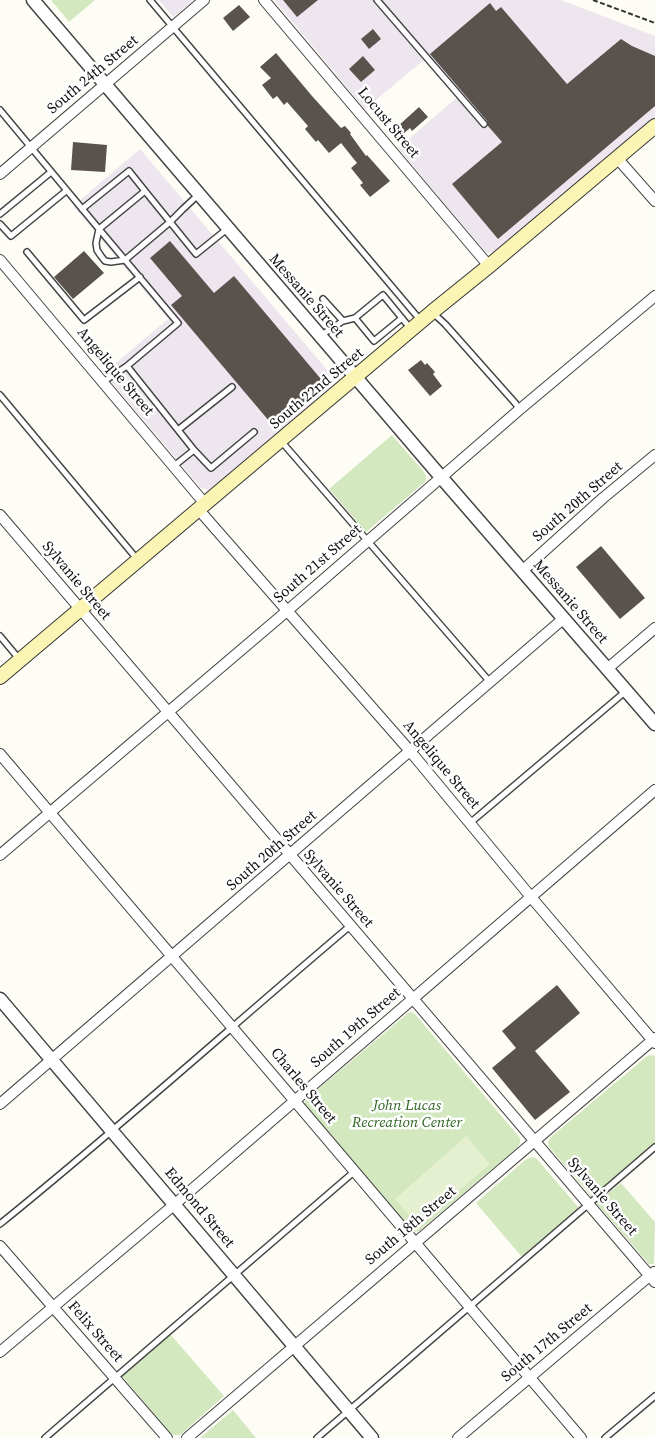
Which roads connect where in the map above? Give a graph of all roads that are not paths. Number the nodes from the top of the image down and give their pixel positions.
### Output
1 (33, 0) edge
2 (150, 0) edge
3 (204, 0) edge
4 (264, 0) edge
5 (377, 0) edge
6 (173, 27) junction
7 (105, 86) junction
8 (0, 110) edge
9 (484, 124) dead end
10 (655, 126) edge
11 (30, 147) junction
12 (617, 158) junction
13 (51, 172) junction
14 (0, 174) edge
15 (66, 191) junction
16 (145, 191) junction
17 (199, 195) junction
18 (655, 201) edge
19 (82, 209) junction
20 (0, 214) edge
21 (170, 222) junction
22 (0, 224) edge
23 (98, 229) junction
24 (228, 229) junction
25 (27, 252) dead end
26 (0, 260) edge
27 (125, 260) junction
28 (489, 266) junction
29 (140, 277) junction
30 (655, 296) edge
31 (323, 299) dead end
32 (355, 318) junction
33 (402, 318) junction
34 (343, 321) junction
35 (422, 321) junction
36 (320, 336) junction
37 (127, 366) junction
38 (356, 378) junction
39 (103, 382) junction
40 (232, 387) dead end
41 (0, 395) edge
42 (519, 410) junction
43 (178, 430) junction
44 (254, 432) dead end
45 (281, 441) junction
46 (194, 450) junction
47 (655, 455) edge
48 (174, 466) junction
49 (441, 478) junction
50 (202, 507) junction
51 (0, 514) edge
52 (368, 541) junction
53 (138, 561) junction
54 (522, 571) junction
55 (81, 610) junction
56 (287, 611) junction
57 (563, 619) junction
58 (655, 628) edge
59 (0, 636) edge
60 (20, 660) junction
61 (607, 669) junction
62 (0, 677) edge
63 (491, 682) junction
64 (626, 691) junction
65 (168, 712) junction
66 (655, 724) edge
67 (410, 751) junction
68 (0, 754) edge
69 (655, 790) edge
70 (49, 812) junction
71 (470, 823) junction
72 (0, 855) edge
73 (290, 855) junction
74 (531, 897) junction
75 (350, 926) junction
76 (173, 956) junction
77 (0, 999) edge
78 (413, 999) junction
79 (232, 1026) junction
80 (654, 1041) edge
81 (52, 1060) junction
82 (295, 1100) junction
83 (0, 1104) edge
84 (112, 1130) junction
85 (535, 1141) junction
86 (655, 1147) edge
87 (355, 1171) junction
88 (175, 1204) junction
89 (588, 1204) junction
90 (0, 1224) edge
91 (416, 1242) junction
92 (0, 1246) edge
93 (234, 1275) junction
94 (653, 1276) edge
95 (470, 1307) junction
96 (53, 1308) junction
97 (294, 1346) junction
98 (0, 1352) edge
99 (529, 1377) junction
100 (114, 1378) junction
101 (655, 1396) edge
102 (349, 1411) junction
103 (45, 1438) edge
104 (166, 1438) edge
105 (187, 1438) edge
106 (317, 1438) edge
107 (372, 1438) edge
108 (458, 1438) edge
109 (581, 1438) edge
110 (605, 1438) edge

1 - 7 street, Messanie Street
2 - 6 lane
3 - 6 street, South 24th Street
4 - 28 street, Locust Street
5 - 9 lane
6 - 7 street, South 24th Street
6 - 35 lane
7 - 11 street, South 24th Street
7 - 17 street, Messanie Street
8 - 11 lane
10 - 12 main road, South 22nd Street
11 - 13 lane
11 - 14 street, South 24th Street
12 - 18 street
12 - 28 main road, South 22nd Street
13 - 15 lane
13 - 20 lane
15 - 19 lane
15 - 22 lane
16 - 19 lane
16 - 21 lane
16 - 23 lane
17 - 21 lane
17 - 24 street, Messanie Street
19 - 23 lane
21 - 24 lane
21 - 27 lane
23 - 27 lane
23 - 27 lane
24 - 36 street, Messanie Street
25 - 29 lane
26 - 39 street, Angelique Street
27 - 29 lane
28 - 35 main road, South 22nd Street
29 - 37 lane
30 - 42 street, South 21st Street
31 - 34 lane
32 - 33 lane
32 - 33 lane
32 - 34 lane
33 - 35 lane
34 - 36 lane
35 - 38 main road, South 22nd Street
35 - 42 lane
36 - 38 street, Messanie Street
37 - 39 lane
37 - 43 lane
38 - 45 main road, South 22nd Street
38 - 49 street, Messanie Street
39 - 48 street, Angelique Street
40 - 43 lane
41 - 53 lane
42 - 49 street, South 21st Street
43 - 46 lane
44 - 46 lane
45 - 50 main road, South 22nd Street
45 - 52 lane
46 - 48 lane
47 - 54 street, South 20th Street
48 - 50 street, Angelique Street
49 - 52 street, South 21st Street
49 - 54 street, Messanie Street
50 - 53 main road, South 22nd Street
50 - 56 street, Angelique Street
51 - 55 street, Sylvanie Street
52 - 56 street, South 21st Street
52 - 63 lane
53 - 55 main road, South 22nd Street
54 - 57 street, Messanie Street
55 - 60 main road, South 22nd Street
55 - 65 street, Sylvanie Street
56 - 65 street, South 21st Street
56 - 67 street, Angelique Street
57 - 61 street, Messanie Street
57 - 63 street, South 20th Street
58 - 61 street
59 - 60 lane
60 - 62 main road, South 22nd Street
61 - 64 street, Messanie Street
63 - 67 street, South 20th Street
64 - 66 street, Messanie Street
64 - 71 lane
65 - 70 street, South 21st Street
65 - 73 street, Sylvanie Street
67 - 71 street, Angelique Street
67 - 73 street, South 20th Street
68 - 70 street, Charles Street
69 - 74 street, South 19th Street
70 - 72 street, South 21st Street
70 - 76 street, Charles Street
71 - 74 street, Angelique Street
73 - 75 street, Sylvanie Street
73 - 76 street, South 20th Street
74 - 78 street, South 19th Street
74 - 80 street, Angelique Street
75 - 78 street, Sylvanie Street
75 - 79 lane
76 - 79 street, Charles Street
76 - 81 street, South 20th Street
77 - 81 street, Edmond Street
78 - 82 street, South 19th Street
78 - 85 street, Sylvanie Street
79 - 82 street, Charles Street
79 - 84 lane
80 - 85 street, South 18th Street
81 - 83 street, South 20th Street
81 - 84 street, Edmond Street
82 - 87 street, Charles Street
82 - 88 street, South 19th Street
84 - 88 street, Edmond Street
84 - 90 lane
85 - 89 street, Sylvanie Street
85 - 91 street, South 18th Street
86 - 89 lane
87 - 91 street, Charles Street
87 - 93 lane
88 - 93 street, Edmond Street
88 - 96 street, South 19th Street
89 - 94 street, Sylvanie Street
89 - 95 lane
91 - 95 street, Charles Street
91 - 97 street, South 18th Street
92 - 96 street, Felix Street
93 - 97 street, Edmond Street
93 - 100 lane
94 - 99 street, South 17th Street
95 - 99 street, Charles Street
95 - 102 lane
96 - 98 street, South 19th Street
96 - 100 street, Felix Street
97 - 102 street, Edmond Street
97 - 105 street, South 18th Street
99 - 108 street, South 17th Street
99 - 109 street, Charles Street
100 - 103 lane
100 - 104 street, Felix Street
101 - 110 lane
102 - 106 lane
102 - 107 street, Edmond Street

